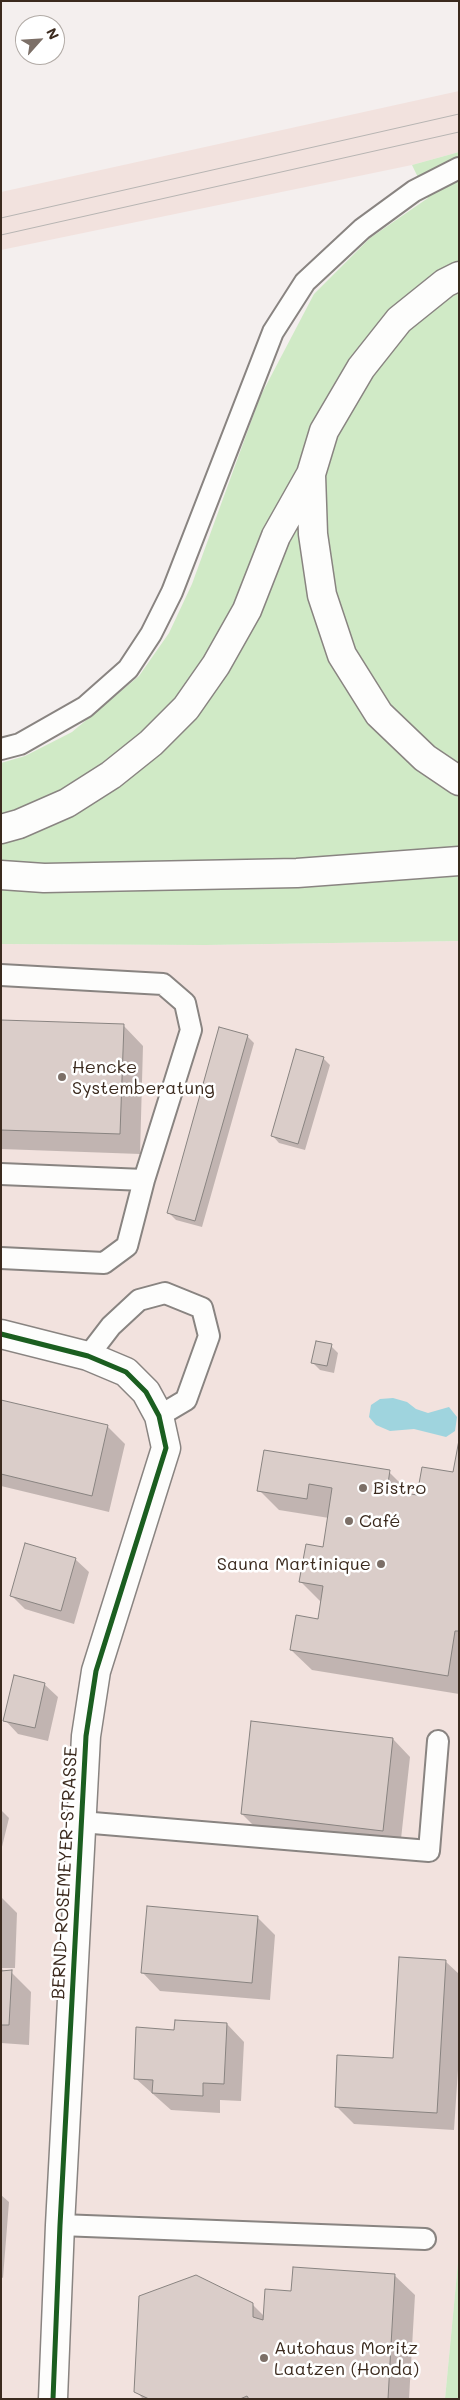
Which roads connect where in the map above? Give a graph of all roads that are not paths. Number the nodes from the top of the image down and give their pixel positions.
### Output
1 (459, 168) edge
2 (459, 276) edge
3 (310, 474) junction
4 (1, 749) edge
5 (459, 781) edge
6 (1, 829) edge
7 (459, 861) edge
8 (1, 875) edge
9 (1, 975) edge
10 (1, 1174) edge
11 (144, 1180) junction
12 (1, 1258) edge
13 (1, 1334) edge
14 (88, 1356) junction
15 (159, 1416) junction
16 (438, 1741) dead end
17 (82, 1822) junction
18 (60, 2225) junction
19 (425, 2239) dead end
20 (54, 2399) edge

1 - 4 lane
2 - 3 main road
3 - 5 main road
3 - 6 main road
7 - 8 main road
9 - 11 lane
10 - 11 lane
11 - 12 lane
13 - 14 main road
14 - 15 main road, BERND-ROSEMEYER-STRASSE
14 - 15 lane
15 - 17 main road, BERND-ROSEMEYER-STRASSE
16 - 17 lane
17 - 18 main road, BERND-ROSEMEYER-STRASSE
18 - 19 lane
18 - 20 main road, BERND-ROSEMEYER-STRASSE

